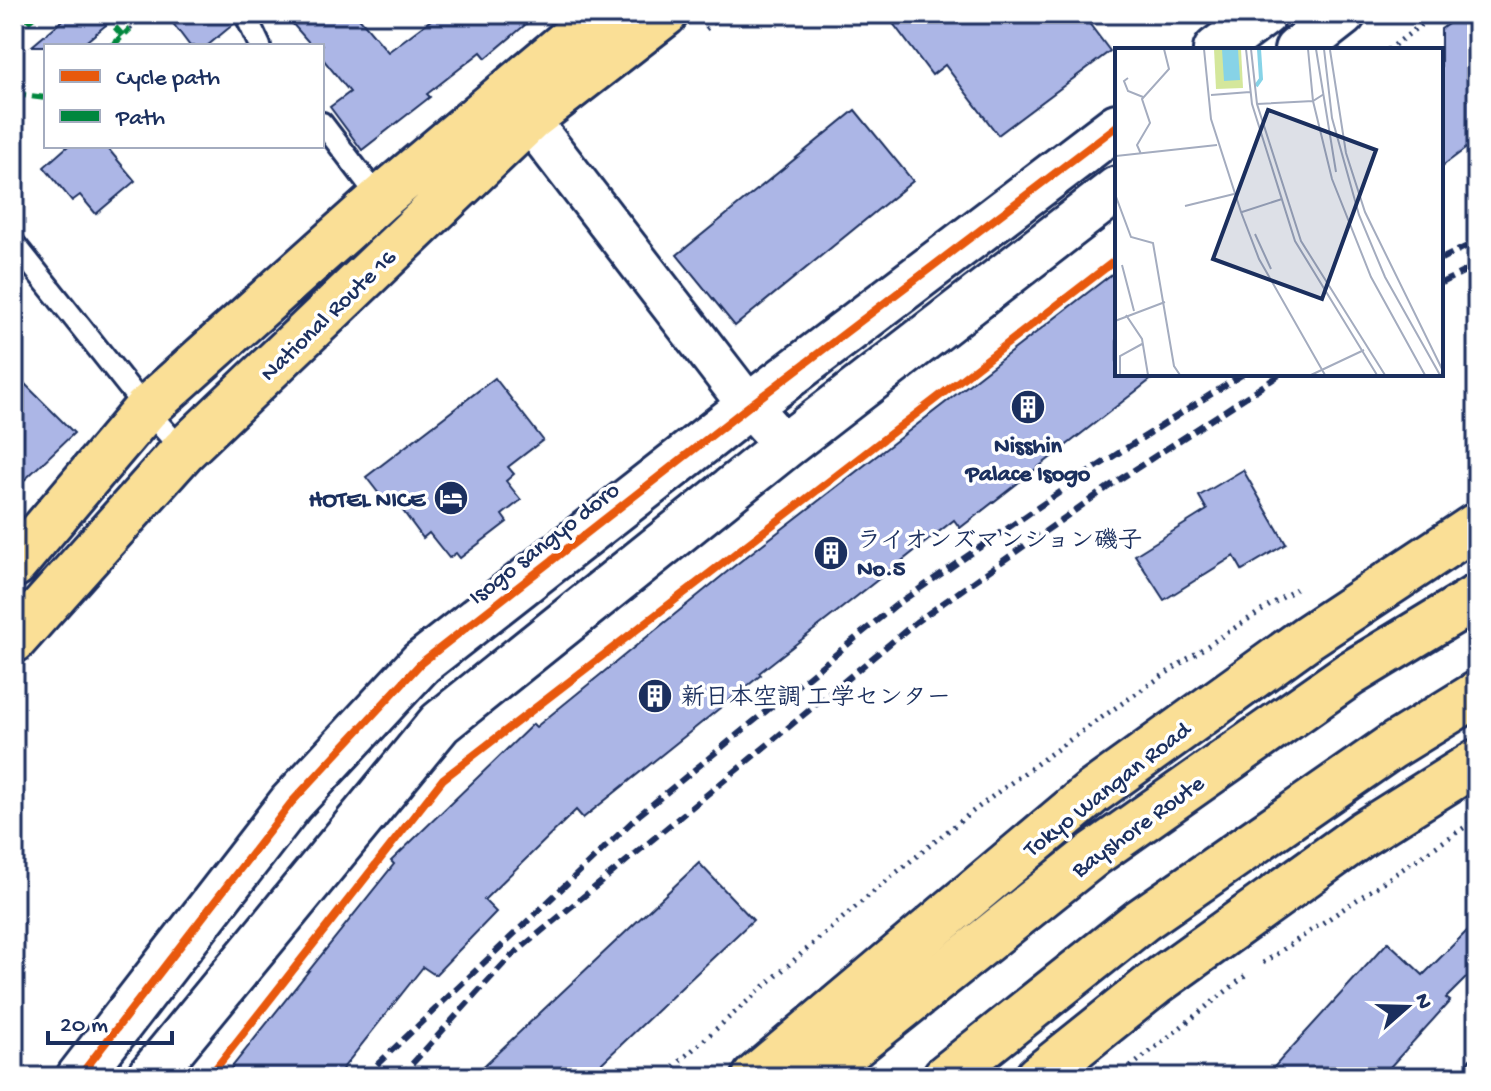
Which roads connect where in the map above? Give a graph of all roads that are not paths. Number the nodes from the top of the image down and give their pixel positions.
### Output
1 (245, 14) edge
2 (600, 14) edge
3 (665, 14) edge
4 (1264, 14) edge
5 (1343, 14) edge
6 (259, 44) edge
7 (1219, 48) edge
8 (1300, 48) edge
9 (518, 105) junction
10 (324, 126) edge
11 (1115, 128) edge
12 (1115, 191) edge
13 (380, 199) junction
14 (14, 243) edge
15 (749, 406) junction
16 (146, 409) junction
17 (785, 446) junction
18 (183, 451) junction
19 (1477, 525) edge
20 (14, 565) edge
21 (1477, 597) edge
22 (14, 640) edge
23 (1477, 694) edge
24 (1477, 762) edge
25 (1477, 1069) edge
26 (79, 1077) edge
27 (149, 1077) edge
28 (755, 1077) edge
29 (815, 1077) edge
30 (945, 1077) edge
31 (1038, 1077) edge
32 (1470, 1077) edge

1 - 6 lane
2 - 9 highway, National Route 16
3 - 9 highway, National Route 16
4 - 7 street
5 - 8 street
9 - 13 highway, National Route 16
9 - 15 street
9 - 18 highway, National Route 16
10 - 13 lane
11 - 15 street, Isogo sangyo doro
12 - 17 street
13 - 16 highway, National Route 16
14 - 16 lane
15 - 17 street
15 - 26 street, Isogo sangyo doro
16 - 18 lane
16 - 20 highway, National Route 16
17 - 27 street
18 - 22 highway, National Route 16
19 - 28 highway, Tokyo Wangan Road
21 - 29 highway, Bayshore Route
23 - 30 highway
24 - 31 highway
25 - 32 lane

